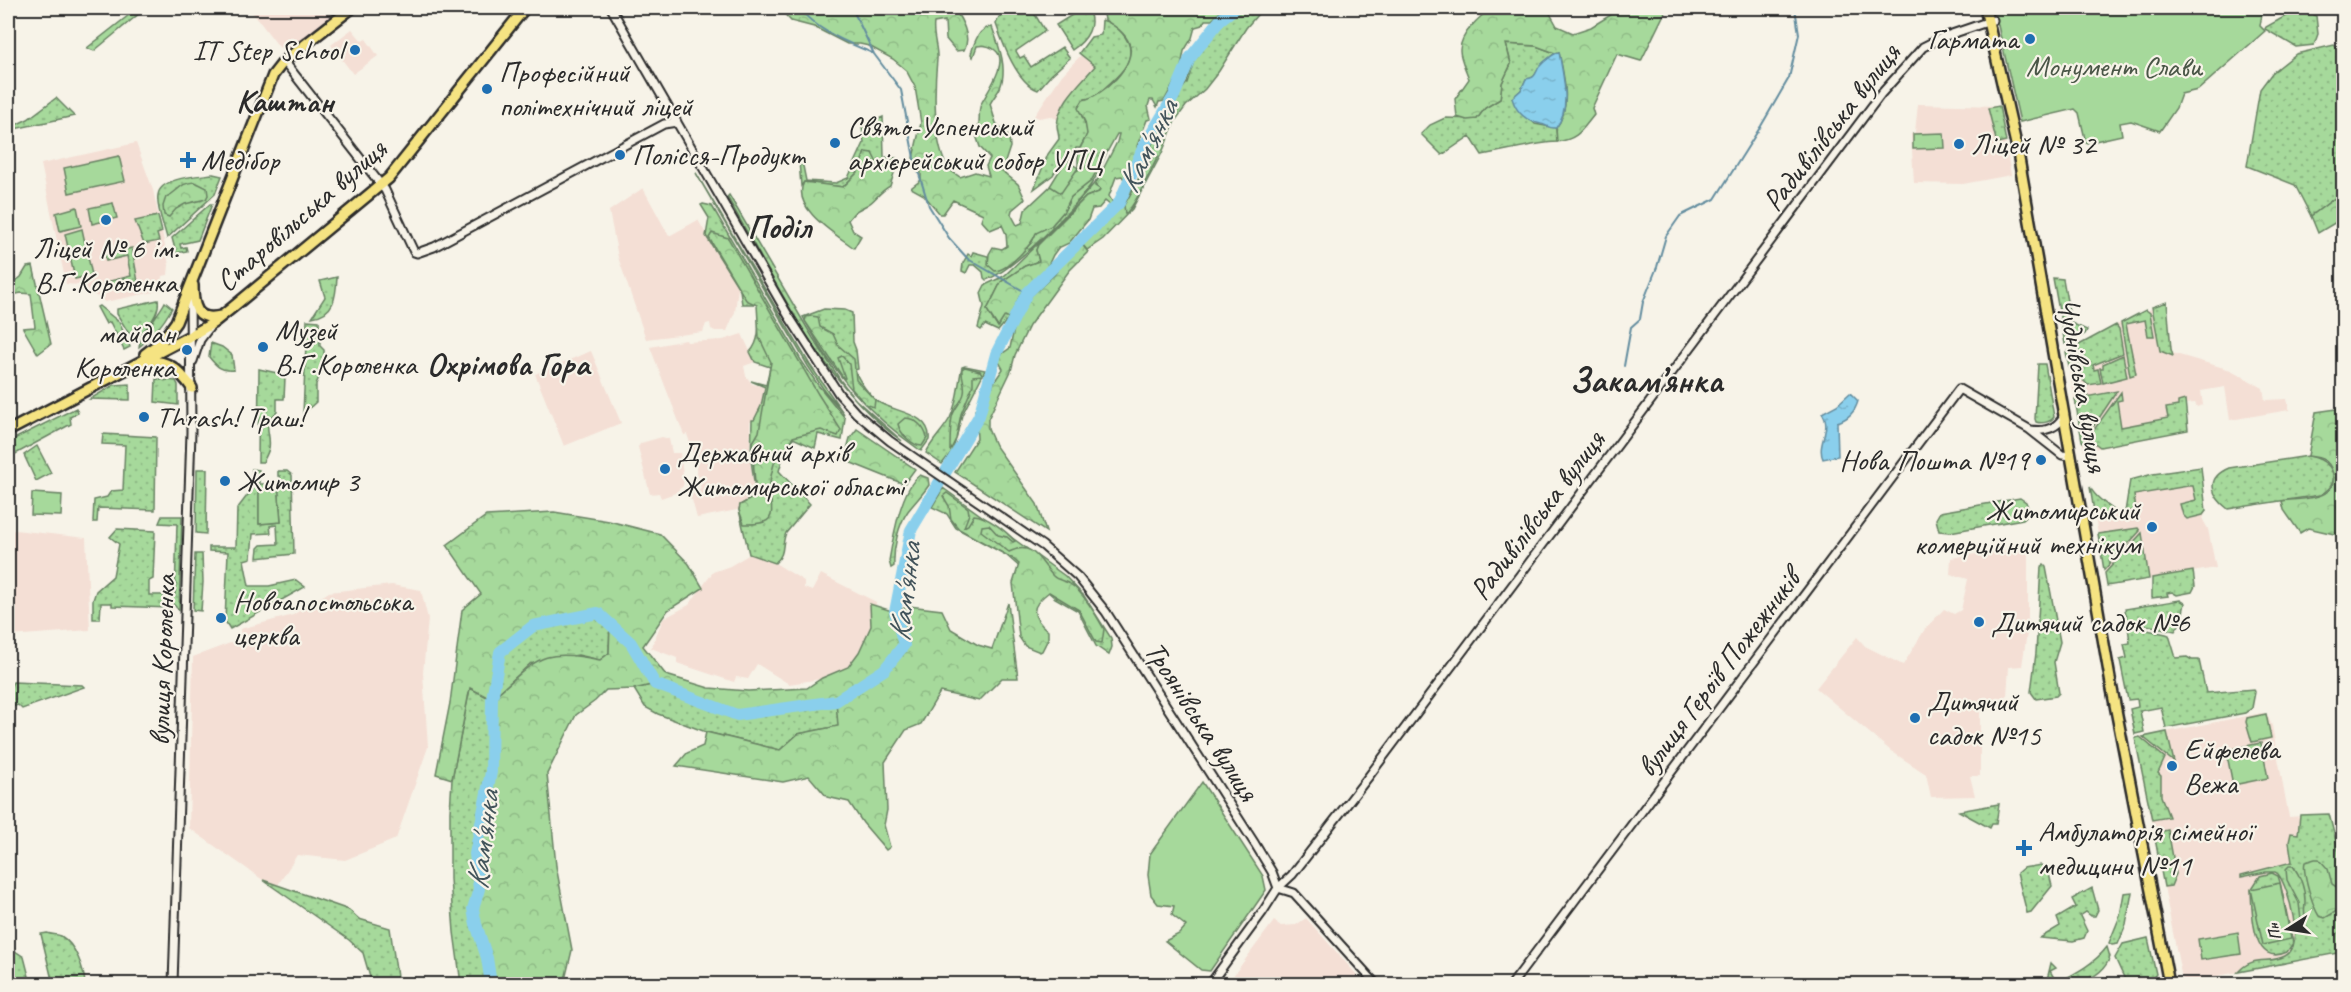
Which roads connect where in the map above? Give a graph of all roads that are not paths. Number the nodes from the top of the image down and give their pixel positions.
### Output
1 (352, 8) edge
2 (525, 8) edge
3 (611, 8) edge
4 (1985, 8) edge
5 (1990, 8) edge
6 (1991, 21) junction
7 (284, 61) junction
8 (677, 122) junction
9 (381, 185) junction
10 (193, 280) junction
11 (223, 315) junction
12 (213, 323) junction
13 (190, 336) junction
14 (139, 362) junction
15 (191, 375) junction
16 (192, 388) junction
17 (2064, 415) junction
18 (8, 426) edge
19 (2029, 429) junction
20 (8, 431) edge
21 (2071, 456) junction
22 (1278, 888) junction
23 (173, 984) edge
24 (1210, 984) edge
25 (1376, 984) edge
26 (1512, 984) edge
27 (2171, 984) edge

1 - 7 main road
2 - 9 main road, Старовільська вулиця
3 - 8 street
4 - 6 main road, Чуднівська вулиця
5 - 6 main road, Чуднівська вулиця
6 - 17 main road, Чуднівська вулиця
6 - 22 street, Радивілівська вулиця
6 - 27 main road, Чуднівська вулиця
7 - 9 street
7 - 10 main road
8 - 9 street
8 - 22 street, Троянівська вулиця
9 - 11 main road, Старовільська вулиця
10 - 11 main road
10 - 13 street
10 - 18 main road
11 - 12 main road, Старовільська вулиця
12 - 13 main road, Старовільська вулиця
12 - 15 street
13 - 14 main road
13 - 15 street, вулиця Короленка
14 - 16 main road
14 - 20 main road
15 - 16 street, вулиця Короленка
16 - 23 street, вулиця Короленка
17 - 19 street
17 - 21 main road, Чуднівська вулиця
19 - 21 street
19 - 26 street, вулиця Героїв Пожежників
21 - 27 main road, Чуднівська вулиця
22 - 24 street, Радивілівська вулиця
22 - 25 street

